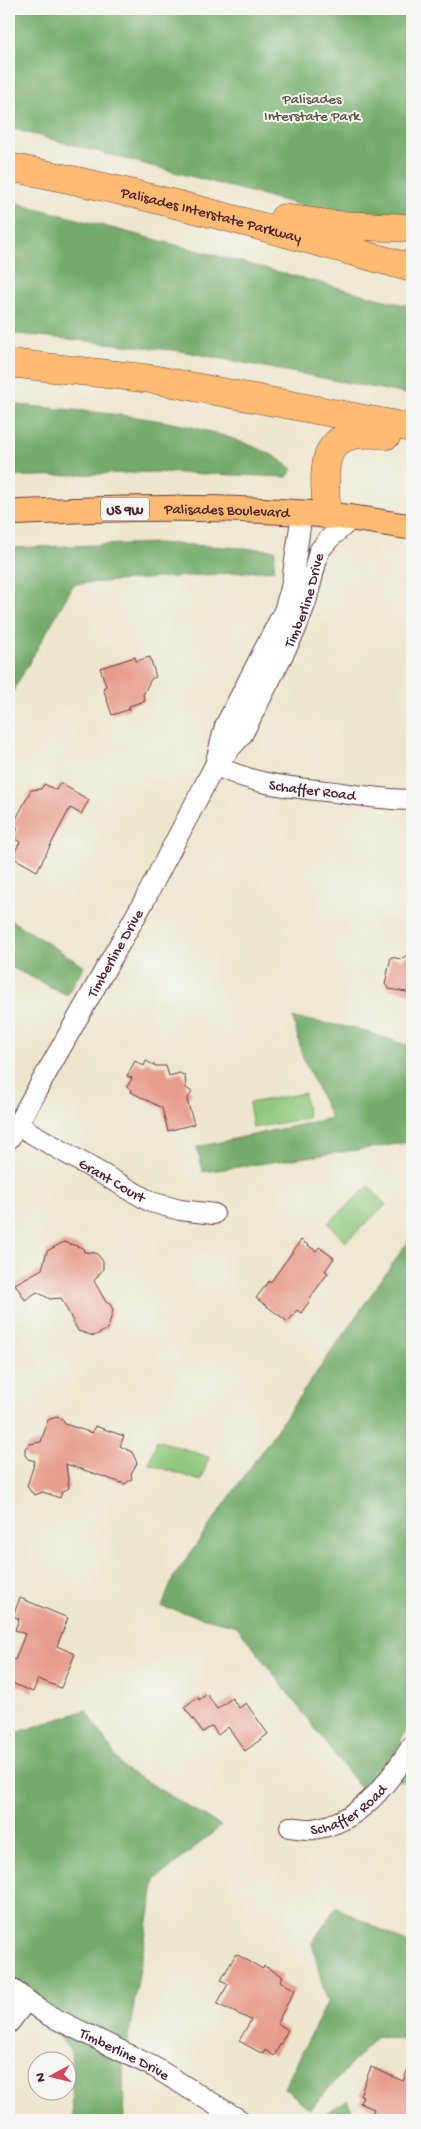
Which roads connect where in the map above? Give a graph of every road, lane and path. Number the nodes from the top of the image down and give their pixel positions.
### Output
1 (9, 167) edge
2 (85, 182) junction
3 (412, 228) edge
4 (412, 268) edge
5 (9, 363) edge
6 (412, 428) edge
7 (412, 438) edge
8 (9, 513) edge
9 (327, 515) junction
10 (412, 527) edge
11 (243, 713) junction
12 (215, 765) junction
13 (412, 800) edge
14 (13, 1132) edge
15 (214, 1214) dead end
16 (412, 1746) edge
17 (290, 1827) dead end
18 (9, 1987) edge
19 (26, 2001) junction
20 (9, 2023) edge
21 (240, 2120) edge

1 - 2 highway, Palisades Interstate Parkway
2 - 3 highway
2 - 4 highway, Palisades Interstate Parkway
5 - 6 highway
7 - 9 highway
8 - 9 main road, Palisades Boulevard / US 9W
9 - 10 main road, Palisades Boulevard / US 9W
9 - 11 street, Timberline Drive
9 - 11 street, Timberline Drive
11 - 12 street, Timberline Drive
12 - 13 street, Schaffer Road
12 - 14 street, Timberline Drive
14 - 15 street, Grant Court
16 - 17 street, Schaffer Road
18 - 19 street, Timberline Drive
19 - 20 street
19 - 21 street, Timberline Drive

